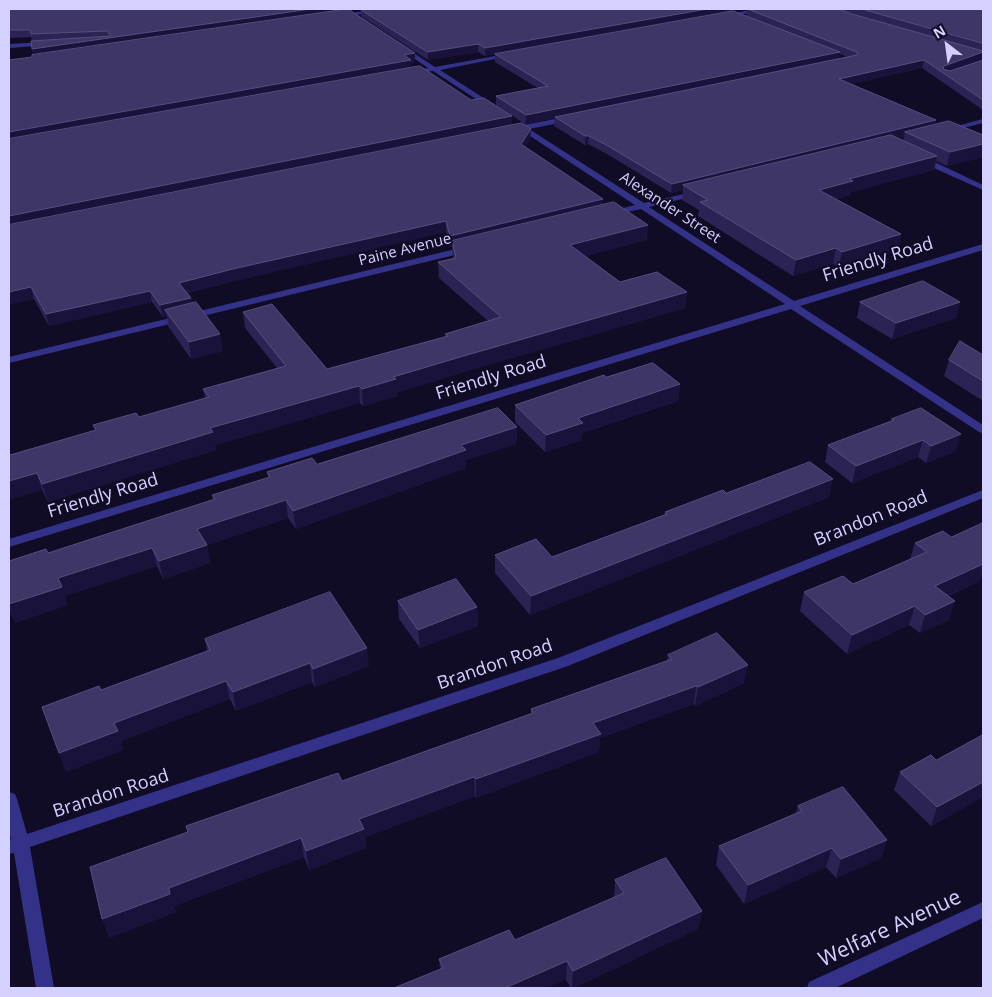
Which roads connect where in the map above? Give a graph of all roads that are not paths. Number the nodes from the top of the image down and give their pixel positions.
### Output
1 (387, 9) edge
2 (760, 9) edge
3 (346, 11) edge
4 (733, 15) junction
5 (327, 18) edge
6 (711, 18) edge
7 (750, 22) edge
8 (367, 25) edge
9 (392, 41) edge
10 (57, 44) edge
11 (9, 46) edge
12 (520, 54) edge
13 (434, 69) junction
14 (404, 74) edge
15 (499, 112) edge
16 (580, 116) edge
17 (983, 121) edge
18 (519, 125) junction
19 (504, 132) edge
20 (938, 132) edge
21 (916, 157) edge
22 (983, 188) edge
23 (709, 190) edge
24 (642, 206) junction
25 (604, 215) edge
26 (479, 246) edge
27 (983, 247) edge
28 (792, 305) junction
29 (9, 360) edge
30 (983, 430) edge
31 (983, 494) edge
32 (9, 543) edge
33 (9, 799) edge
34 (15, 845) edge
35 (983, 910) edge
36 (45, 988) edge
37 (816, 988) edge

1 - 3 street
2 - 4 street
3 - 5 street
3 - 8 street
4 - 6 street
4 - 7 street
9 - 13 street
10 - 11 street
12 - 13 street
13 - 14 street
13 - 15 street
16 - 18 street
17 - 20 street
18 - 19 street
18 - 24 street, Alexander Street
21 - 22 street
23 - 24 street
24 - 25 street
24 - 28 street, Alexander Street
26 - 29 street, Paine Avenue
27 - 28 street, Friendly Road
28 - 30 street, Alexander Street
28 - 32 street, Friendly Road
31 - 34 street, Brandon Road
33 - 34 street
34 - 36 street
35 - 37 street, Welfare Avenue

